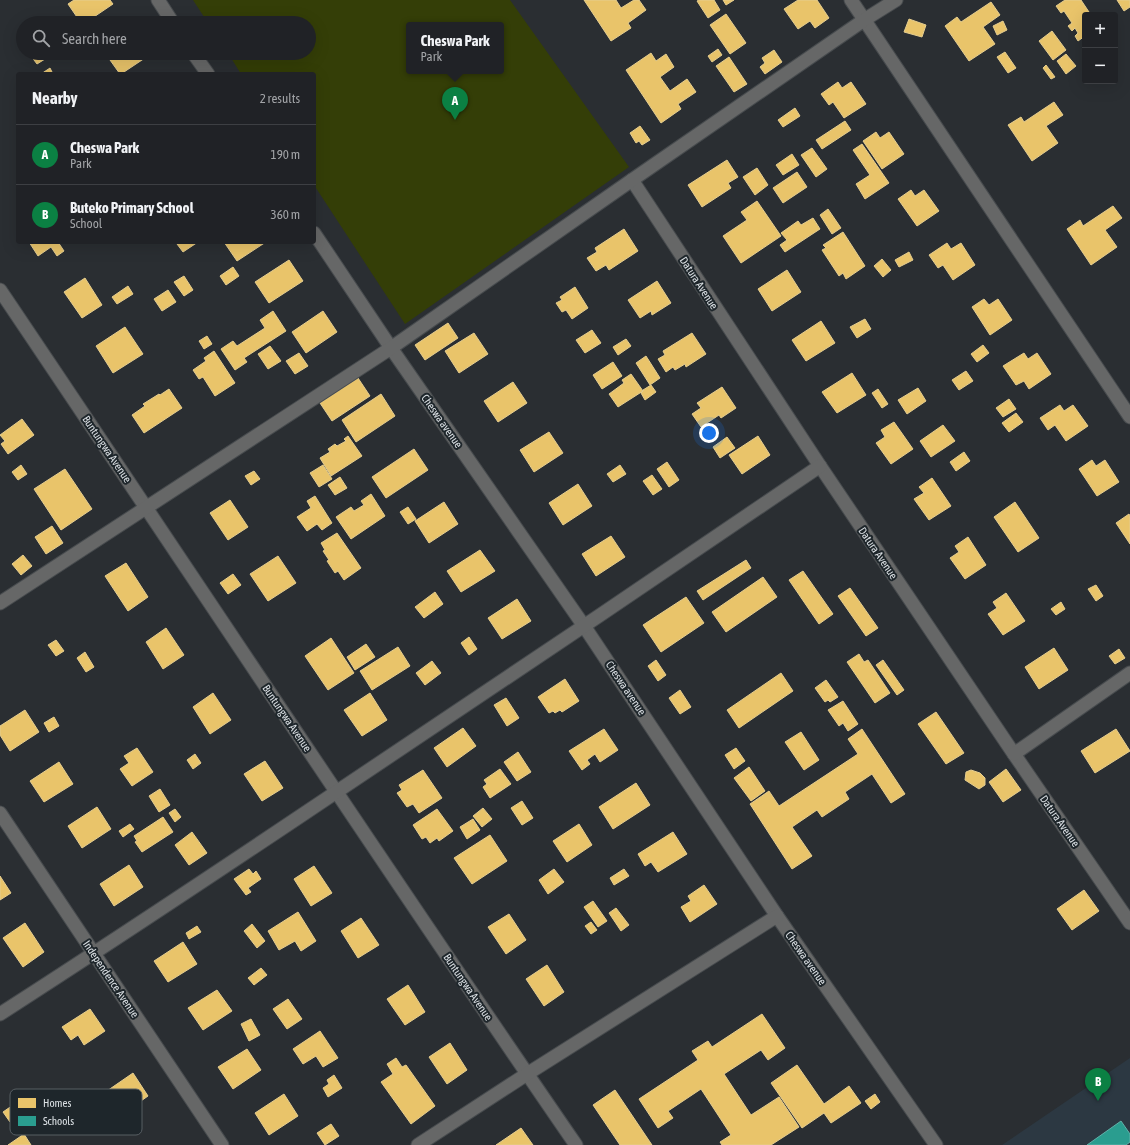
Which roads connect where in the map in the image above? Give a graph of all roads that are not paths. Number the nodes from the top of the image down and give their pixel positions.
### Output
1 (158, 0) edge
2 (851, 0) edge
3 (896, 0) edge
4 (168, 16) edge
5 (864, 20) junction
6 (199, 60) edge
7 (207, 72) edge
8 (632, 180) junction
9 (316, 236) edge
10 (0, 290) edge
11 (391, 348) junction
12 (1130, 417) edge
13 (820, 466) junction
14 (147, 507) junction
15 (0, 603) edge
16 (584, 626) junction
17 (1130, 673) edge
18 (1014, 754) junction
19 (337, 792) junction
20 (0, 813) edge
21 (777, 916) junction
22 (1130, 923) edge
23 (94, 954) junction
24 (0, 1014) edge
25 (527, 1074) junction
26 (222, 1145) edge
27 (418, 1145) edge
28 (576, 1145) edge
29 (936, 1145) edge

1 - 4 street
2 - 5 street
3 - 5 street
5 - 8 street
5 - 12 street
6 - 7 street
8 - 11 street
8 - 13 street, Datura Avenue
9 - 11 street, Cheswa avenue
10 - 14 street, Buntungwa Avenue
11 - 14 street
11 - 16 street, Cheswa avenue
13 - 16 street
13 - 18 street, Datura Avenue
14 - 15 street
14 - 19 street, Buntungwa Avenue
16 - 19 street
16 - 21 street, Cheswa avenue
17 - 18 street
18 - 22 street, Datura Avenue
19 - 23 street
19 - 25 street, Buntungwa Avenue
20 - 23 street, Independence Avenue
21 - 25 street
21 - 29 street, Cheswa avenue
23 - 24 street
23 - 26 street, Independence Avenue
25 - 27 street
25 - 28 street, Buntungwa Avenue

